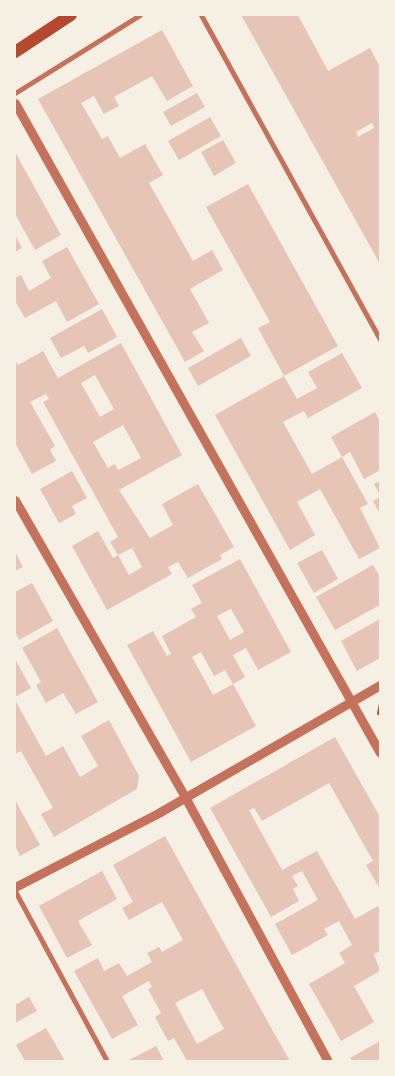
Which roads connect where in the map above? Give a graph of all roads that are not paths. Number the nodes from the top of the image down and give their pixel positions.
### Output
1 (71, 15) edge
2 (140, 15) edge
3 (201, 15) edge
4 (15, 52) edge
5 (15, 93) edge
6 (15, 103) edge
7 (380, 340) edge
8 (15, 500) edge
9 (380, 684) edge
10 (352, 701) junction
11 (380, 753) edge
12 (185, 797) junction
13 (15, 887) edge
14 (15, 891) edge
15 (107, 1061) edge
16 (328, 1061) edge

1 - 4 main road
2 - 5 street
3 - 7 street
6 - 10 street
8 - 12 street
9 - 10 street
10 - 11 street
10 - 12 street
12 - 13 street
12 - 16 street
14 - 15 street

